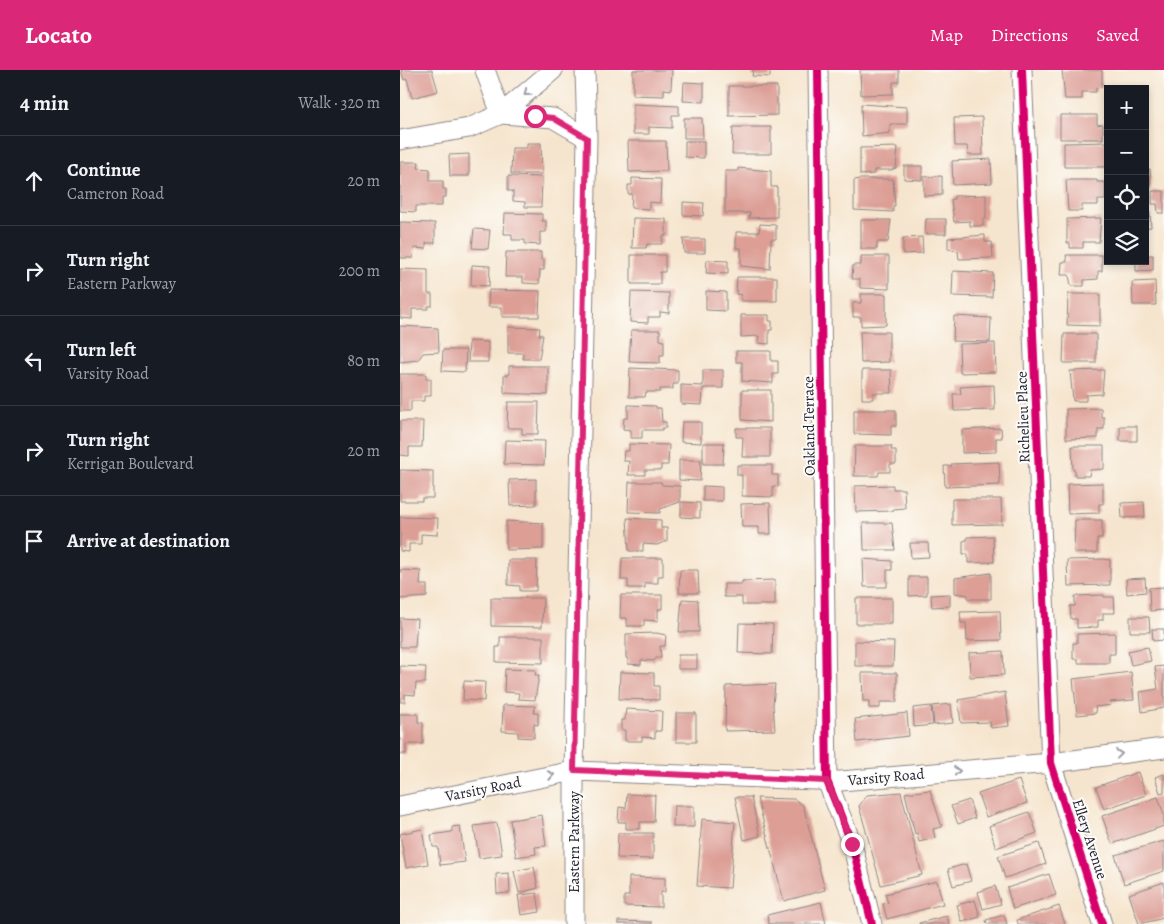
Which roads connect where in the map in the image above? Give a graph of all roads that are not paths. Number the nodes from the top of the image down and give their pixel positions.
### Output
1 (485, 70) edge
2 (553, 70) edge
3 (585, 70) edge
4 (818, 70) edge
5 (1022, 70) edge
6 (501, 114) junction
7 (587, 138) junction
8 (400, 140) edge
9 (1164, 748) edge
10 (1052, 763) junction
11 (574, 770) junction
12 (827, 781) junction
13 (400, 806) edge
14 (574, 924) edge
15 (872, 924) edge
16 (1102, 924) edge

1 - 6 street
2 -> 6 street
3 - 7 street, Eastern Parkway
4 - 12 street, Oakland Terrace
5 - 10 street, Richelieu Place
6 - 7 street
6 - 8 street
7 - 11 street, Eastern Parkway
10 -> 9 street, Varsity Road
12 -> 10 street, Varsity Road
10 - 16 street, Ellery Avenue
11 - 12 street, Varsity Road
13 -> 11 street, Varsity Road
11 - 14 street, Eastern Parkway
12 - 15 street

